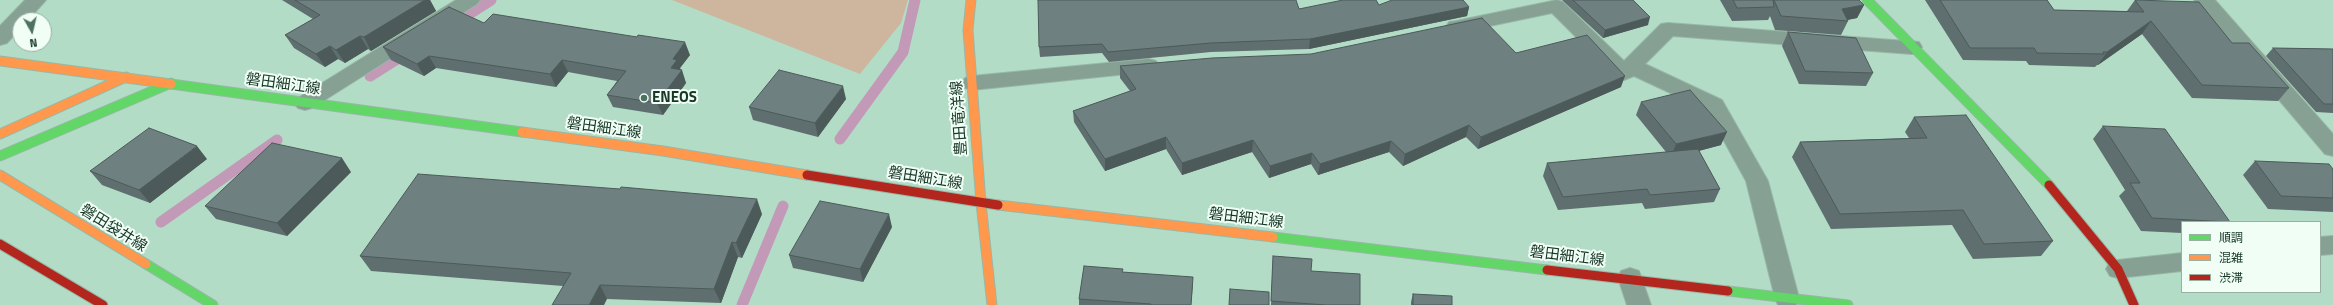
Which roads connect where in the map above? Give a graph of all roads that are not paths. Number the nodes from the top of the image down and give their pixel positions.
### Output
1 (36, 0) edge
2 (470, 0) edge
3 (970, 0) edge
4 (1867, 0) edge
5 (2204, 0) edge
6 (1440, 30) edge
7 (0, 38) edge
8 (1912, 46) junction
9 (0, 61) edge
10 (1165, 65) edge
11 (1631, 66) junction
12 (126, 77) junction
13 (171, 83) junction
14 (972, 83) junction
15 (305, 103) junction
16 (0, 134) edge
17 (2333, 148) edge
18 (0, 156) edge
19 (0, 175) edge
20 (981, 203) junction
21 (0, 244) edge
22 (2333, 245) edge
23 (2321, 246) edge
24 (2181, 262) edge
25 (2118, 269) junction
26 (1630, 278) junction
27 (1787, 298) junction
28 (103, 305) edge
29 (213, 305) edge
30 (992, 305) edge
31 (1639, 305) edge
32 (1848, 305) edge
33 (2134, 305) edge

1 - 7 street
2 - 15 street
3 - 14 main road, 豊田竜洋線
4 - 8 main road
5 - 17 street
6 - 11 street
8 - 11 street
8 - 25 main road
9 - 12 main road, 磐田細江線
10 - 14 street
11 - 27 street
12 - 13 main road, 磐田細江線
12 - 16 main road
13 - 15 main road, 磐田細江線
13 - 18 main road
14 - 20 main road, 豊田竜洋線
15 - 20 main road, 磐田細江線
19 - 29 main road, 磐田袋井線
20 - 26 main road, 磐田細江線
20 - 30 main road, 豊田竜洋線
21 - 28 main road
22 - 23 street
24 - 25 street
25 - 33 main road
26 - 27 main road, 磐田細江線
26 - 31 street
27 - 32 main road, 磐田細江線

